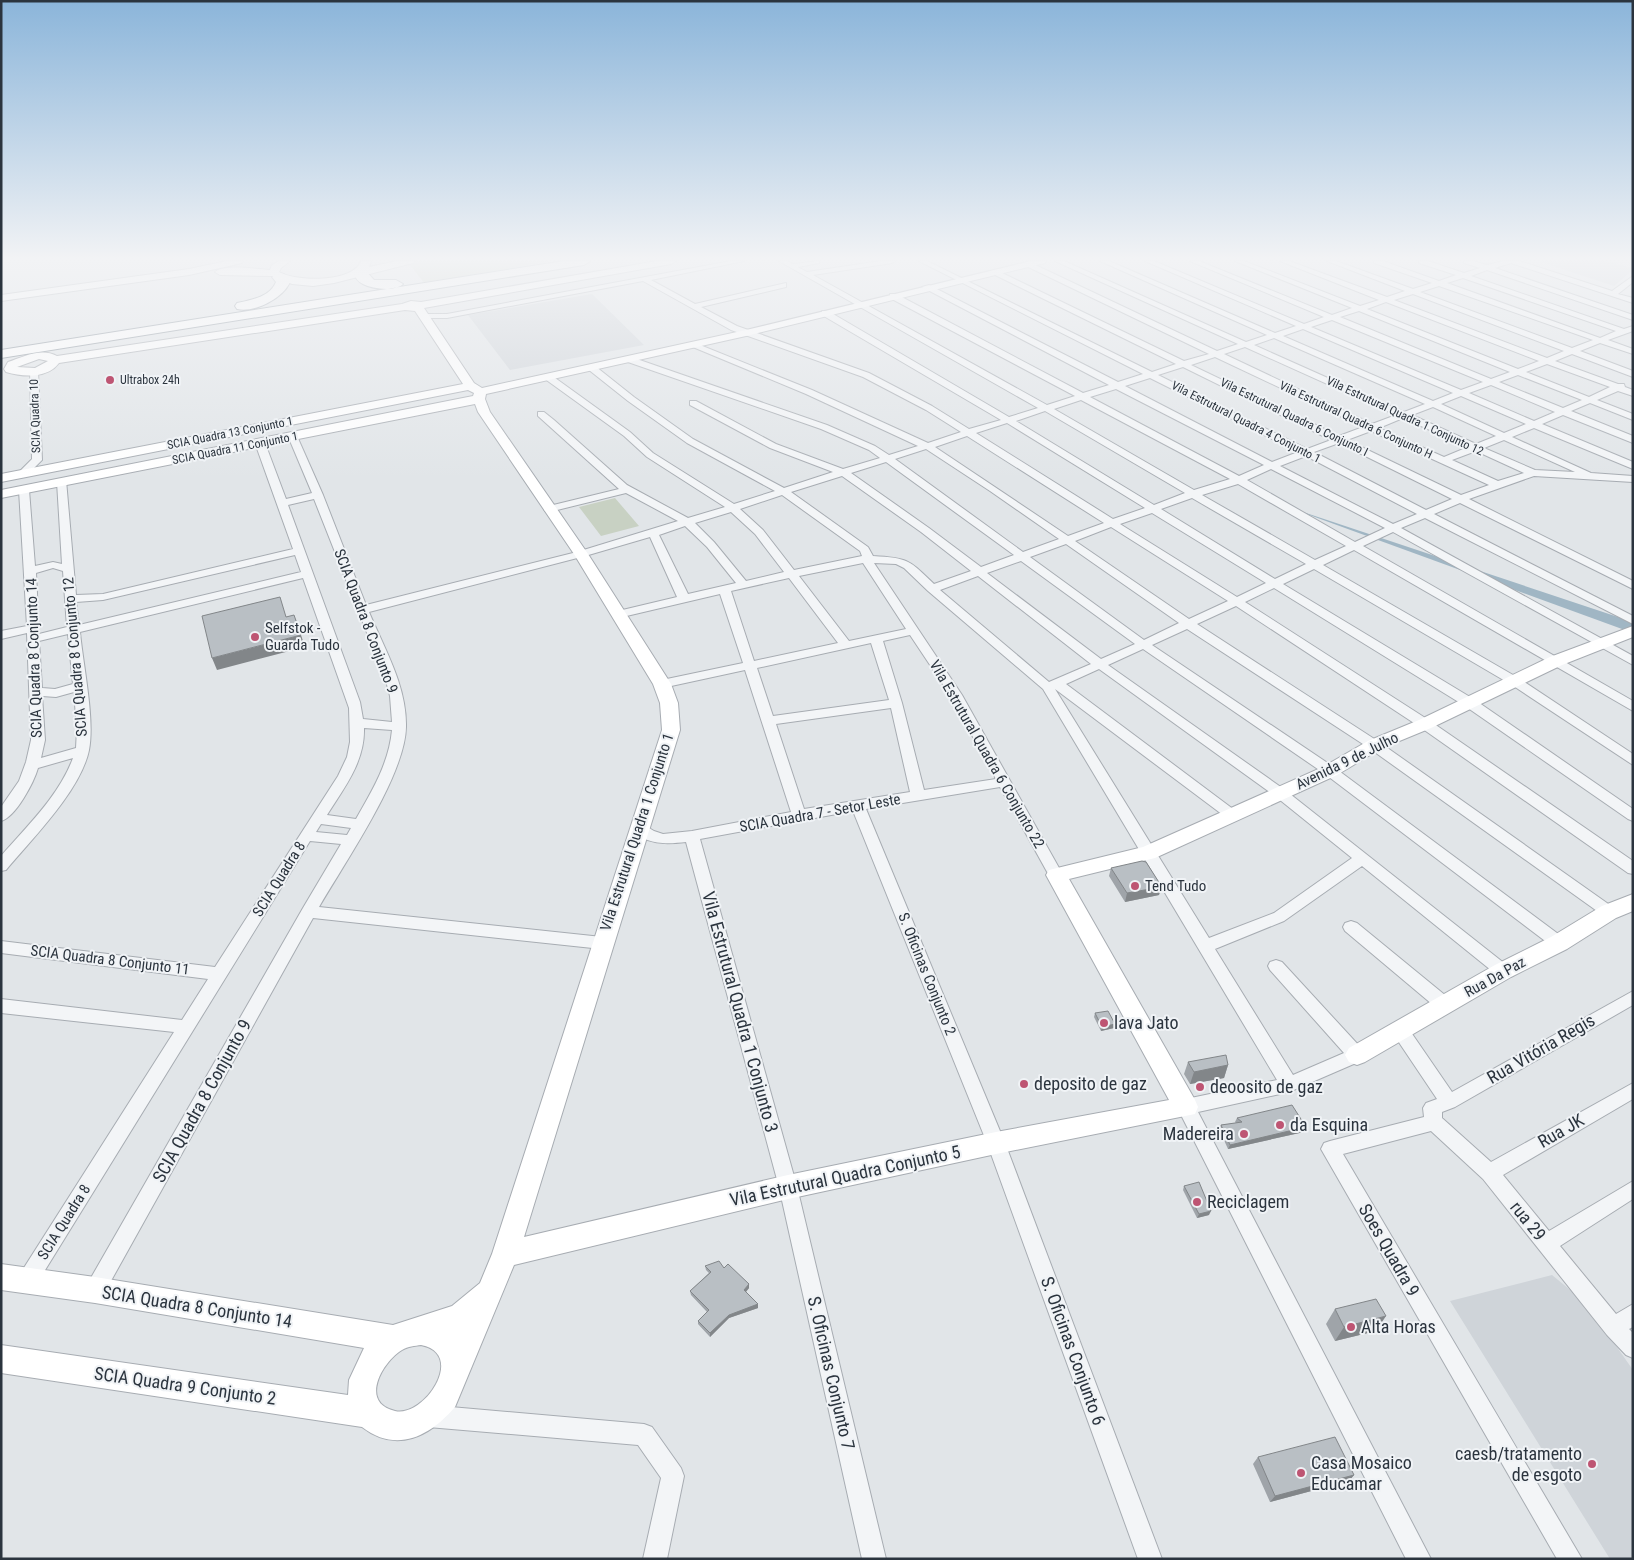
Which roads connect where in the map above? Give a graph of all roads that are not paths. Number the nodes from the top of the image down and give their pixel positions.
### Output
1 (86, 334) edge
2 (131, 334) edge
3 (240, 334) edge
4 (432, 334) edge
5 (432, 334) edge
6 (742, 334) edge
7 (748, 334) edge
8 (861, 334) edge
9 (913, 334) edge
10 (964, 334) edge
11 (1018, 334) edge
12 (1071, 334) edge
13 (1121, 334) edge
14 (1173, 334) edge
15 (1225, 334) edge
16 (1274, 334) edge
17 (1281, 334) edge
18 (1323, 334) edge
19 (1372, 334) edge
20 (1423, 334) edge
21 (1476, 334) edge
22 (1527, 334) edge
23 (1583, 334) edge
24 (1621, 334) edge
25 (1277, 335) junction
26 (117, 336) junction
27 (1600, 340) junction
28 (1248, 344) junction
29 (692, 345) junction
30 (1, 347) edge
31 (1573, 351) junction
32 (1633, 352) edge
33 (1216, 354) junction
34 (54, 359) junction
35 (628, 359) junction
36 (6, 361) edge
37 (1546, 361) junction
38 (1184, 364) junction
39 (592, 368) junction
40 (34, 371) junction
41 (1518, 372) junction
42 (1151, 374) junction
43 (1633, 374) edge
44 (548, 377) junction
45 (1633, 380) edge
46 (1491, 382) junction
47 (1118, 385) junction
48 (1618, 388) junction
49 (1633, 393) edge
50 (1464, 394) junction
51 (473, 396) junction
52 (1082, 396) junction
53 (1589, 399) junction
54 (693, 403) dead end
55 (1434, 404) junction
56 (1046, 408) junction
57 (1563, 411) junction
58 (542, 414) dead end
59 (1404, 415) junction
60 (1633, 417) edge
61 (1008, 420) junction
62 (1535, 424) junction
63 (1370, 427) junction
64 (968, 432) junction
65 (293, 436) junction
66 (1505, 436) junction
67 (1340, 440) junction
68 (1633, 440) edge
69 (183, 441) junction
70 (260, 443) junction
71 (927, 446) junction
72 (1475, 448) junction
73 (140, 450) junction
74 (1306, 452) junction
75 (188, 458) junction
76 (888, 459) junction
77 (37, 460) junction
78 (1442, 461) junction
79 (1270, 466) junction
80 (1633, 466) edge
81 (54, 467) junction
82 (140, 467) junction
83 (23, 473) junction
84 (844, 473) junction
85 (1533, 473) junction
86 (1593, 477) junction
87 (1, 478) edge
88 (1633, 478) edge
89 (1239, 480) junction
90 (62, 482) junction
91 (1496, 484) junction
92 (24, 490) junction
93 (627, 490) junction
94 (317, 492) junction
95 (784, 492) junction
96 (1, 494) edge
97 (1193, 494) junction
98 (1459, 498) junction
99 (281, 500) junction
100 (733, 508) junction
101 (549, 509) junction
102 (1155, 509) junction
103 (1424, 513) junction
104 (687, 522) junction
105 (1112, 525) junction
106 (1393, 528) junction
107 (653, 533) junction
108 (1067, 540) junction
109 (1353, 547) junction
110 (300, 551) junction
111 (581, 554) junction
112 (1022, 556) junction
113 (866, 559) junction
114 (1314, 565) junction
115 (68, 569) junction
116 (30, 571) junction
117 (978, 571) junction
118 (307, 574) junction
119 (791, 574) junction
120 (1274, 583) junction
121 (744, 586) junction
122 (1633, 586) edge
123 (932, 589) junction
124 (725, 590) junction
125 (70, 598) junction
126 (684, 599) junction
127 (1237, 602) junction
128 (362, 610) junction
129 (618, 614) junction
130 (1633, 621) edge
131 (1188, 624) junction
132 (74, 629) junction
133 (913, 631) junction
134 (1633, 631) edge
135 (33, 633) junction
136 (1, 635) edge
137 (876, 639) junction
138 (1600, 643) junction
139 (846, 645) junction
140 (1144, 645) junction
141 (1556, 661) junction
142 (1633, 661) edge
143 (1099, 664) junction
144 (751, 665) junction
145 (1516, 682) junction
146 (662, 684) junction
147 (1053, 685) junction
148 (80, 686) junction
149 (36, 692) junction
150 (896, 703) junction
151 (1470, 703) junction
152 (1633, 707) edge
153 (768, 721) junction
154 (358, 723) junction
155 (1425, 724) junction
156 (400, 727) junction
157 (1374, 745) junction
158 (82, 751) junction
159 (1633, 761) edge
160 (34, 764) junction
161 (1330, 771) junction
162 (1005, 782) junction
163 (1280, 793) junction
164 (918, 795) junction
165 (858, 806) junction
166 (799, 815) junction
167 (1, 816) edge
168 (1232, 816) junction
169 (1633, 816) edge
170 (317, 819) junction
171 (360, 824) junction
172 (639, 827) junction
173 (306, 836) junction
174 (692, 836) junction
175 (351, 840) junction
176 (1148, 853) junction
177 (1362, 859) junction
178 (1, 866) edge
179 (1633, 869) edge
180 (1056, 875) junction
181 (1633, 902) edge
182 (308, 912) junction
183 (1609, 912) junction
184 (1350, 927) dead end
185 (602, 943) junction
186 (1559, 943) junction
187 (1206, 946) junction
188 (1, 947) edge
189 (1276, 966) dead end
190 (1504, 971) junction
191 (219, 974) junction
192 (1633, 997) edge
193 (1445, 1005) junction
194 (1, 1006) edge
195 (186, 1027) junction
196 (1400, 1030) junction
197 (1357, 1055) junction
198 (1289, 1085) junction
199 (1633, 1090) edge
200 (1450, 1102) junction
201 (1186, 1107) junction
202 (1434, 1122) junction
203 (996, 1143) junction
204 (1490, 1173) junction
205 (788, 1187) junction
206 (1633, 1188) edge
207 (1546, 1244) junction
208 (505, 1254) junction
209 (14, 1279) edge
210 (95, 1290) junction
211 (490, 1290) junction
212 (1633, 1314) edge
213 (1614, 1328) junction
214 (421, 1331) junction
215 (393, 1339) junction
216 (1633, 1348) edge
217 (1, 1359) edge
218 (456, 1374) junction
219 (369, 1413) junction
220 (428, 1416) junction
221 (655, 1559) edge
222 (874, 1559) edge
223 (1150, 1559) edge
224 (1419, 1559) edge
225 (1570, 1559) edge

1 - 30 highway
2 - 26 highway
3 - 34 street
4 - 51 street
5 - 51 street, Vila Estrutural Quadra 1 Conjunto 1
6 - 29 street
7 - 64 street
8 - 61 street
9 - 56 street
10 - 52 street
11 - 47 street
12 - 42 street, Vila Estrutural Quadra 4 Conjunto 1
13 - 38 street, Vila Estrutural Quadra 6 Conjunto I
14 - 33 street, Vila Estrutural Quadra 6 Conjunto H
15 - 28 street, Vila Estrutural Quadra 1 Conjunto 12
16 - 25 street
17 - 25 street
18 - 50 street
19 - 46 street
20 - 41 street
21 - 37 street
22 - 31 street
23 - 27 street
24 - 27 street
25 - 28 street
25 - 55 street
26 - 34 highway
26 - 36 highway
27 - 31 street
27 - 32 street
28 - 33 street
28 - 59 street, Vila Estrutural Quadra 1 Conjunto 12
29 - 35 street
29 - 71 street
31 - 37 street
31 - 43 street
33 - 38 street
33 - 63 street, Vila Estrutural Quadra 6 Conjunto H
34 - 36 street
34 - 40 street
35 - 39 street
35 - 76 street
36 - 40 street
37 - 41 street
37 - 48 street
38 - 42 street
38 - 67 street, Vila Estrutural Quadra 6 Conjunto I
39 - 44 street
39 - 95 street, Vila Estrutural Quadra 6 Conjunto 22
40 - 77 street, SCIA Quadra 10
41 - 46 street
41 - 53 street
42 - 47 street
42 - 74 street, Vila Estrutural Quadra 4 Conjunto 1
44 - 51 street
44 - 100 street
45 - 48 street
46 - 50 street
46 - 57 street
47 - 52 street
47 - 79 street
48 - 49 street
48 - 53 street
50 - 55 street
50 - 62 street
51 - 65 street, SCIA Quadra 11 Conjunto 1
51 - 69 street, SCIA Quadra 13 Conjunto 1
51 - 101 street, Vila Estrutural Quadra 1 Conjunto 1
52 - 56 street
52 - 89 street
53 - 57 street
53 - 60 street
54 - 84 street
55 - 59 street
55 - 66 street
56 - 61 street
56 - 97 street
57 - 62 street
57 - 68 street
58 - 93 street
59 - 63 street
59 - 72 street, Vila Estrutural Quadra 1 Conjunto 12
61 - 64 street
61 - 102 street
62 - 66 street
62 - 80 street
63 - 67 street
63 - 78 street, Vila Estrutural Quadra 6 Conjunto H
64 - 71 street
64 - 105 street
65 - 70 street, SCIA Quadra 11 Conjunto 1
65 - 94 street, SCIA Quadra 8 Conjunto 9
66 - 72 street
66 - 86 street
67 - 74 street
67 - 98 street, Vila Estrutural Quadra 6 Conjunto I
69 - 73 street, SCIA Quadra 13 Conjunto 1
69 - 75 street
70 - 75 street, SCIA Quadra 11 Conjunto 1
70 - 99 street, SCIA Quadra 8
71 - 76 street
71 - 108 street
72 - 78 street
72 - 85 street, Vila Estrutural Quadra 1 Conjunto 12
73 - 81 street, SCIA Quadra 13 Conjunto 1
73 - 82 street
74 - 79 street
74 - 103 street, Vila Estrutural Quadra 4 Conjunto 1
75 - 82 street, SCIA Quadra 11 Conjunto 1
76 - 84 street
76 - 112 street
77 - 81 street, SCIA Quadra 10
77 - 83 street, SCIA Quadra 10
78 - 91 street, Vila Estrutural Quadra 6 Conjunto H
79 - 89 street
79 - 106 street
81 - 83 street, SCIA Quadra 13 Conjunto 1
82 - 90 street, SCIA Quadra 11 Conjunto 1
83 - 87 street, SCIA Quadra 13 Conjunto 1
84 - 95 street
84 - 117 street
85 - 86 street, Vila Estrutural Quadra 1 Conjunto 12
85 - 91 street
86 - 88 street, Vila Estrutural Quadra 1 Conjunto 12
89 - 97 street
89 - 109 street
90 - 92 street, SCIA Quadra 11 Conjunto 1
90 - 115 street, SCIA Quadra 8 Conjunto 12
91 - 98 street
92 - 96 street, SCIA Quadra 11 Conjunto 1
92 - 116 street, SCIA Quadra 8 Conjunto 14
93 - 101 street
93 - 104 street
94 - 99 street
94 - 128 street, SCIA Quadra 8 Conjunto 9
95 - 100 street
95 - 113 street, Vila Estrutural Quadra 6 Conjunto 22
97 - 102 street
97 - 114 street
98 - 103 street
98 - 122 street, Vila Estrutural Quadra 6 Conjunto I
99 - 110 street, SCIA Quadra 8
100 - 104 street
100 - 119 street
101 - 111 street, Vila Estrutural Quadra 1 Conjunto 1
102 - 105 street
102 - 120 street
103 - 106 street
103 - 130 street, Vila Estrutural Quadra 4 Conjunto 1
104 - 107 street
104 - 121 street
105 - 108 street
105 - 127 street
106 - 109 street
106 - 138 street
107 - 111 street
107 - 126 street
108 - 112 street
108 - 131 street
109 - 114 street
109 - 141 street
110 - 118 street, SCIA Quadra 8
110 - 125 street
111 - 128 street
111 - 129 street, Vila Estrutural Quadra 1 Conjunto 1
112 - 117 street
112 - 140 street
113 - 119 street
113 - 123 street
113 - 133 street, Vila Estrutural Quadra 6 Conjunto 22
114 - 120 street
114 - 145 street
115 - 116 street
115 - 125 street, SCIA Quadra 8 Conjunto 12
116 - 135 street, SCIA Quadra 8 Conjunto 14
117 - 123 street
117 - 143 street
118 - 132 street
118 - 154 street, SCIA Quadra 8
119 - 121 street
119 - 139 street
120 - 127 street
120 - 151 street
121 - 124 street
123 - 147 street
124 - 126 street
124 - 144 street
125 - 132 street, SCIA Quadra 8 Conjunto 12
126 - 129 street
127 - 131 street
127 - 155 street
128 - 156 street, SCIA Quadra 8 Conjunto 9
129 - 146 street, Vila Estrutural Quadra 1 Conjunto 1
131 - 140 street
131 - 157 street
132 - 135 street
132 - 148 street, SCIA Quadra 8 Conjunto 12
133 - 137 street
133 - 162 street, Vila Estrutural Quadra 6 Conjunto 22
134 - 138 street, Avenida 9 de Julho
135 - 136 street
135 - 149 street, SCIA Quadra 8 Conjunto 14
137 - 139 street
137 - 150 street
138 - 141 street, Avenida 9 de Julho
138 - 142 street
139 - 144 street
140 - 143 street
140 - 161 street
141 - 145 street, Avenida 9 de Julho
141 - 152 street
143 - 147 street
143 - 163 street
144 - 146 street
144 - 153 street
145 - 151 street, Avenida 9 de Julho
145 - 159 street
146 - 172 street, Vila Estrutural Quadra 1 Conjunto 1
147 - 168 street
147 - 176 street
148 - 149 street
148 - 158 street, SCIA Quadra 8 Conjunto 12
149 - 160 street, SCIA Quadra 8 Conjunto 14
150 - 153 street
150 - 164 street
151 - 155 street, Avenida 9 de Julho
151 - 169 street
153 - 166 street
154 - 156 street
154 - 170 street, SCIA Quadra 8
155 - 157 street, Avenida 9 de Julho
155 - 179 street
156 - 171 street, SCIA Quadra 8 Conjunto 9
157 - 161 street, Avenida 9 de Julho
157 - 183 street
158 - 160 street
158 - 178 street, SCIA Quadra 8 Conjunto 12
160 - 167 street, SCIA Quadra 8 Conjunto 14
161 - 163 street, Avenida 9 de Julho
161 - 186 street
162 - 164 street, SCIA Quadra 7 - Setor Leste
162 - 180 street, Vila Estrutural Quadra 6 Conjunto 22
163 - 168 street, Avenida 9 de Julho
163 - 177 street
164 - 165 street, SCIA Quadra 7 - Setor Leste
165 - 166 street, SCIA Quadra 7 - Setor Leste
165 - 203 street, S. Oficinas Conjunto 2
166 - 174 street, SCIA Quadra 7 - Setor Leste
168 - 176 street, Avenida 9 de Julho
170 - 171 street
170 - 173 street, SCIA Quadra 8
171 - 175 street, SCIA Quadra 8 Conjunto 9
172 - 174 street, SCIA Quadra 7 - Setor Leste
172 - 185 street, Vila Estrutural Quadra 1 Conjunto 1
173 - 175 street
173 - 191 street, SCIA Quadra 8
174 - 205 street, Vila Estrutural Quadra 1 Conjunto 3
175 - 182 street, SCIA Quadra 8 Conjunto 9
176 - 180 street, Avenida 9 de Julho
176 - 187 street
177 - 187 street
177 - 190 street
180 - 201 street
181 - 183 street, Rua Da Paz
182 - 185 street
182 - 210 street, SCIA Quadra 8 Conjunto 9
183 - 186 street, Rua Da Paz
184 - 193 street
185 - 208 street, Vila Estrutural Quadra 1 Conjunto 1
186 - 190 street, Rua Da Paz
187 - 198 street
188 - 191 street, SCIA Quadra 8 Conjunto 11
189 - 197 street
190 - 193 street, Rua Da Paz
191 - 195 street, SCIA Quadra 8
192 - 200 street, Rua Vitória Regis
193 - 196 street, Rua Da Paz
194 - 195 street
195 - 209 street, SCIA Quadra 8
196 - 197 street, Rua Da Paz
196 - 200 street
197 - 198 street
198 - 201 street
199 - 204 street, Rua JK
200 - 202 street, Rua Vitória Regis
201 - 203 street, Vila Estrutural Quadra Conjunto 5
201 - 224 street
202 - 204 street, rua 29
202 - 225 street, Soes Quadra 9
203 - 205 street, Vila Estrutural Quadra Conjunto 5
203 - 223 street, S. Oficinas Conjunto 6
204 - 207 street, rua 29
205 - 208 street, Vila Estrutural Quadra Conjunto 5
205 - 222 street, S. Oficinas Conjunto 7
206 - 207 street
207 - 213 street, rua 29
208 - 211 street, Vila Estrutural Quadra 1 Conjunto 1
209 - 210 street, SCIA Quadra 8 Conjunto 14
210 - 215 street, SCIA Quadra 8 Conjunto 14
211 - 214 street
211 - 218 street
212 - 213 street
213 - 216 street, rua 29
214 - 215 street
214 - 218 street
215 - 219 street
217 - 219 street, SCIA Quadra 9 Conjunto 2
218 - 220 street
219 - 220 street
220 - 221 street

